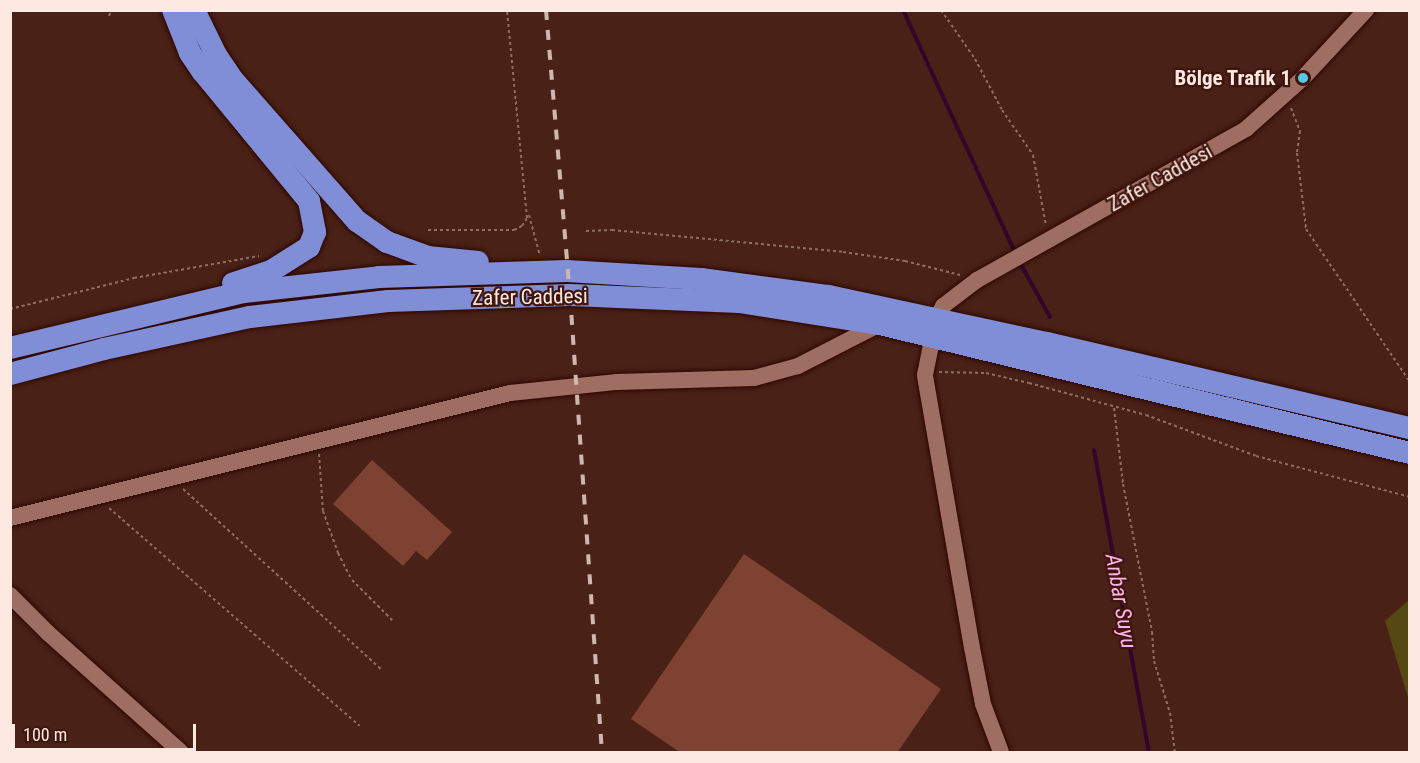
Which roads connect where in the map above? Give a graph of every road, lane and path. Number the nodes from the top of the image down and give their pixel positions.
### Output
1 (111, 10) edge
2 (173, 10) edge
3 (194, 10) edge
4 (507, 10) edge
5 (941, 10) edge
6 (1366, 10) edge
7 (109, 16) dead end
8 (1283, 97) junction
9 (528, 212) junction
10 (428, 230) dead end
11 (586, 231) dead end
12 (1048, 240) junction
13 (288, 261) junction
14 (544, 272) junction
15 (496, 273) junction
16 (977, 280) junction
17 (10, 309) edge
18 (121, 320) junction
19 (880, 324) junction
20 (933, 329) junction
21 (10, 348) edge
22 (10, 374) edge
23 (925, 375) junction
24 (1410, 382) edge
25 (1114, 408) junction
26 (1410, 428) edge
27 (318, 442) junction
28 (1410, 453) edge
29 (172, 480) junction
30 (1410, 497) edge
31 (97, 498) junction
32 (10, 518) edge
33 (10, 595) edge
34 (392, 620) dead end
35 (383, 671) dead end
36 (360, 726) dead end
37 (181, 753) edge
38 (1001, 753) edge
39 (1175, 753) edge

1 - 7 path
2 - 13 highway
3 - 15 highway
4 - 9 path
5 - 12 path
6 - 8 street, Zafer Caddesi
8 - 12 street, Zafer Caddesi
8 - 24 path
9 - 10 path
9 - 14 path
11 - 16 path
12 - 16 street, Zafer Caddesi
13 - 17 path
13 - 18 highway
14 - 15 highway, Zafer Caddesi
14 - 20 highway, Zafer Caddesi
15 - 18 highway, Zafer Caddesi
16 - 20 street, Zafer Caddesi
18 - 21 highway, Zafer Caddesi
19 - 20 highway, Zafer Caddesi
19 - 22 highway, Zafer Caddesi
19 - 27 street
20 - 23 street
20 - 26 highway, Zafer Caddesi
20 - 28 highway, Zafer Caddesi
23 - 25 path
23 - 38 street
25 - 30 path
25 - 39 path
27 - 29 street
27 - 34 path
29 - 31 street
29 - 35 path
31 - 32 street
31 - 36 path
33 - 37 street

